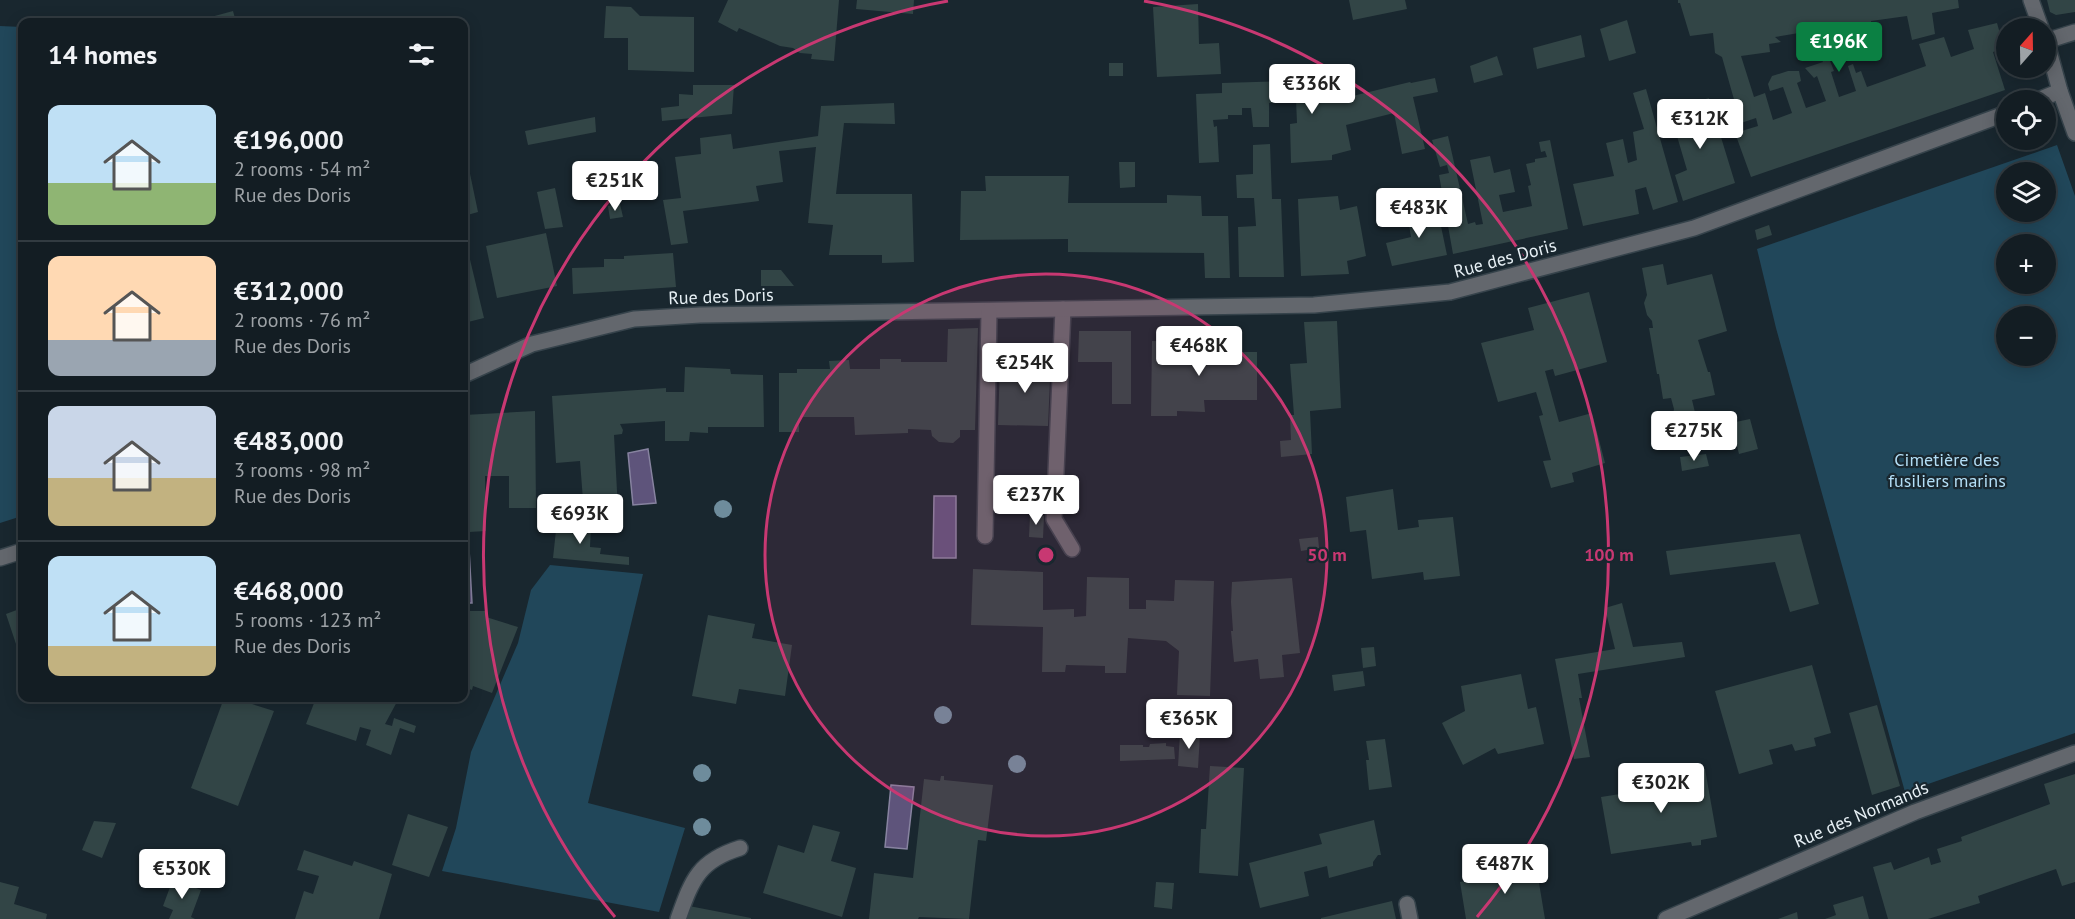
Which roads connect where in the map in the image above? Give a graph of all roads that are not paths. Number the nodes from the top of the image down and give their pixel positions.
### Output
1 (2031, 0) edge
2 (2037, 18) edge
3 (2075, 32) edge
4 (2056, 37) edge
5 (2056, 76) edge
6 (2060, 91) junction
7 (2056, 93) edge
8 (1996, 116) edge
9 (2075, 133) edge
10 (1063, 309) junction
11 (988, 311) junction
12 (468, 373) edge
13 (985, 536) dead end
14 (1072, 549) dead end
15 (18, 551) edge
16 (0, 558) edge
17 (2075, 753) edge
18 (740, 848) dead end
19 (678, 919) edge
20 (1666, 919) edge

1 - 2 street
3 - 4 street
5 - 6 street
6 - 7 street
6 - 9 street
8 - 10 street, Rue des Doris
10 - 11 street, Rue des Doris
10 - 14 street
11 - 12 street, Rue des Doris
11 - 13 street
15 - 16 street
17 - 20 street, Rue des Normands
18 - 19 street

